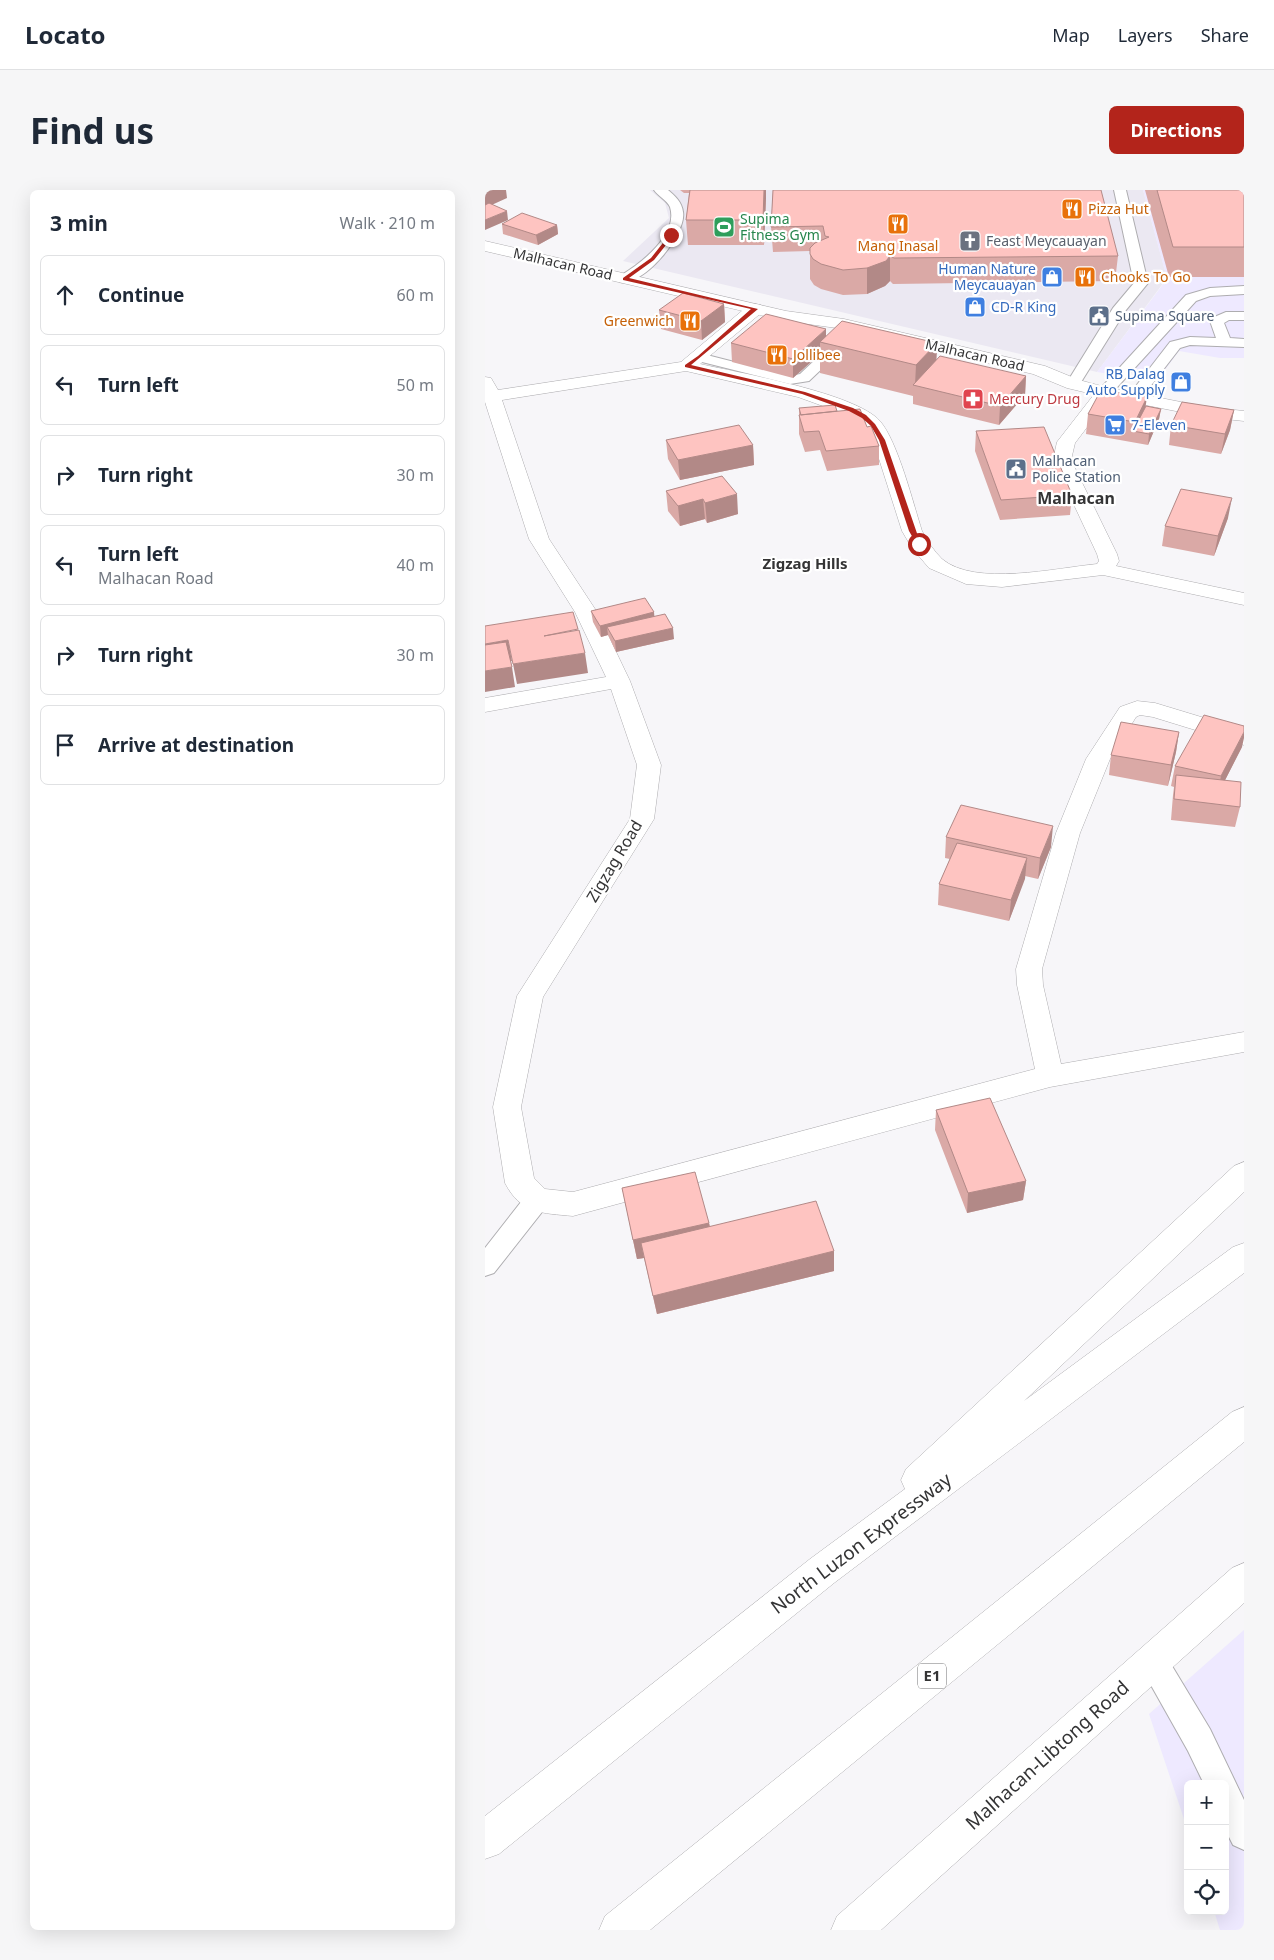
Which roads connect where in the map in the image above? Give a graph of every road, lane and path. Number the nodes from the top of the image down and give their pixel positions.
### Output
1 (660, 190) edge
2 (1120, 190) edge
3 (485, 246) edge
4 (625, 279) junction
5 (1244, 290) edge
6 (755, 309) junction
7 (786, 316) junction
8 (1244, 316) edge
9 (843, 341) junction
10 (1224, 341) junction
11 (1244, 343) edge
12 (693, 362) junction
13 (1073, 384) junction
14 (489, 389) edge
15 (1105, 392) junction
16 (1135, 398) junction
17 (1241, 417) edge
18 (1103, 569) junction
19 (1244, 599) edge
20 (619, 681) junction
21 (485, 705) edge
22 (1244, 738) edge
23 (1244, 1042) edge
24 (1050, 1076) junction
25 (1244, 1174) edge
26 (537, 1200) junction
27 (1244, 1256) edge
28 (485, 1266) edge
29 (1244, 1422) edge
30 (822, 1571) junction
31 (1244, 1580) edge
32 (1153, 1661) junction
33 (1218, 1780) edge
34 (1229, 1802) edge
35 (1244, 1834) edge
36 (485, 1840) edge
37 (619, 1930) edge
38 (851, 1930) edge

1 - 4 lane
2 - 13 lane
3 - 4 main road, Malhacan Road
4 - 6 main road, Malhacan Road
5 - 15 lane
6 - 7 main road, Malhacan Road
6 - 12 main road
7 - 9 main road, Malhacan Road
7 - 13 main road, Malhacan Road
8 - 10 lane
9 - 12 lane
9 - 13 main road, Malhacan Road
10 - 11 lane
10 - 16 lane
12 - 14 main road
12 - 18 main road
13 - 15 main road, Malhacan Road
14 - 20 main road, Zigzag Road
15 - 16 main road, Malhacan Road
15 - 18 main road
16 - 17 main road, Malhacan Road
18 - 19 main road
20 - 21 main road
20 - 26 main road, Zigzag Road
22 - 24 main road
23 - 24 main road
24 - 26 main road
25 - 30 main road
26 - 28 lane
27 - 30 main road, North Luzon Expressway
29 - 37 main road, E1
30 - 36 main road, North Luzon Expressway
31 - 32 main road, Malhacan-Libtong Road
32 - 33 lane
32 - 38 main road, Malhacan-Libtong Road
34 - 35 lane

